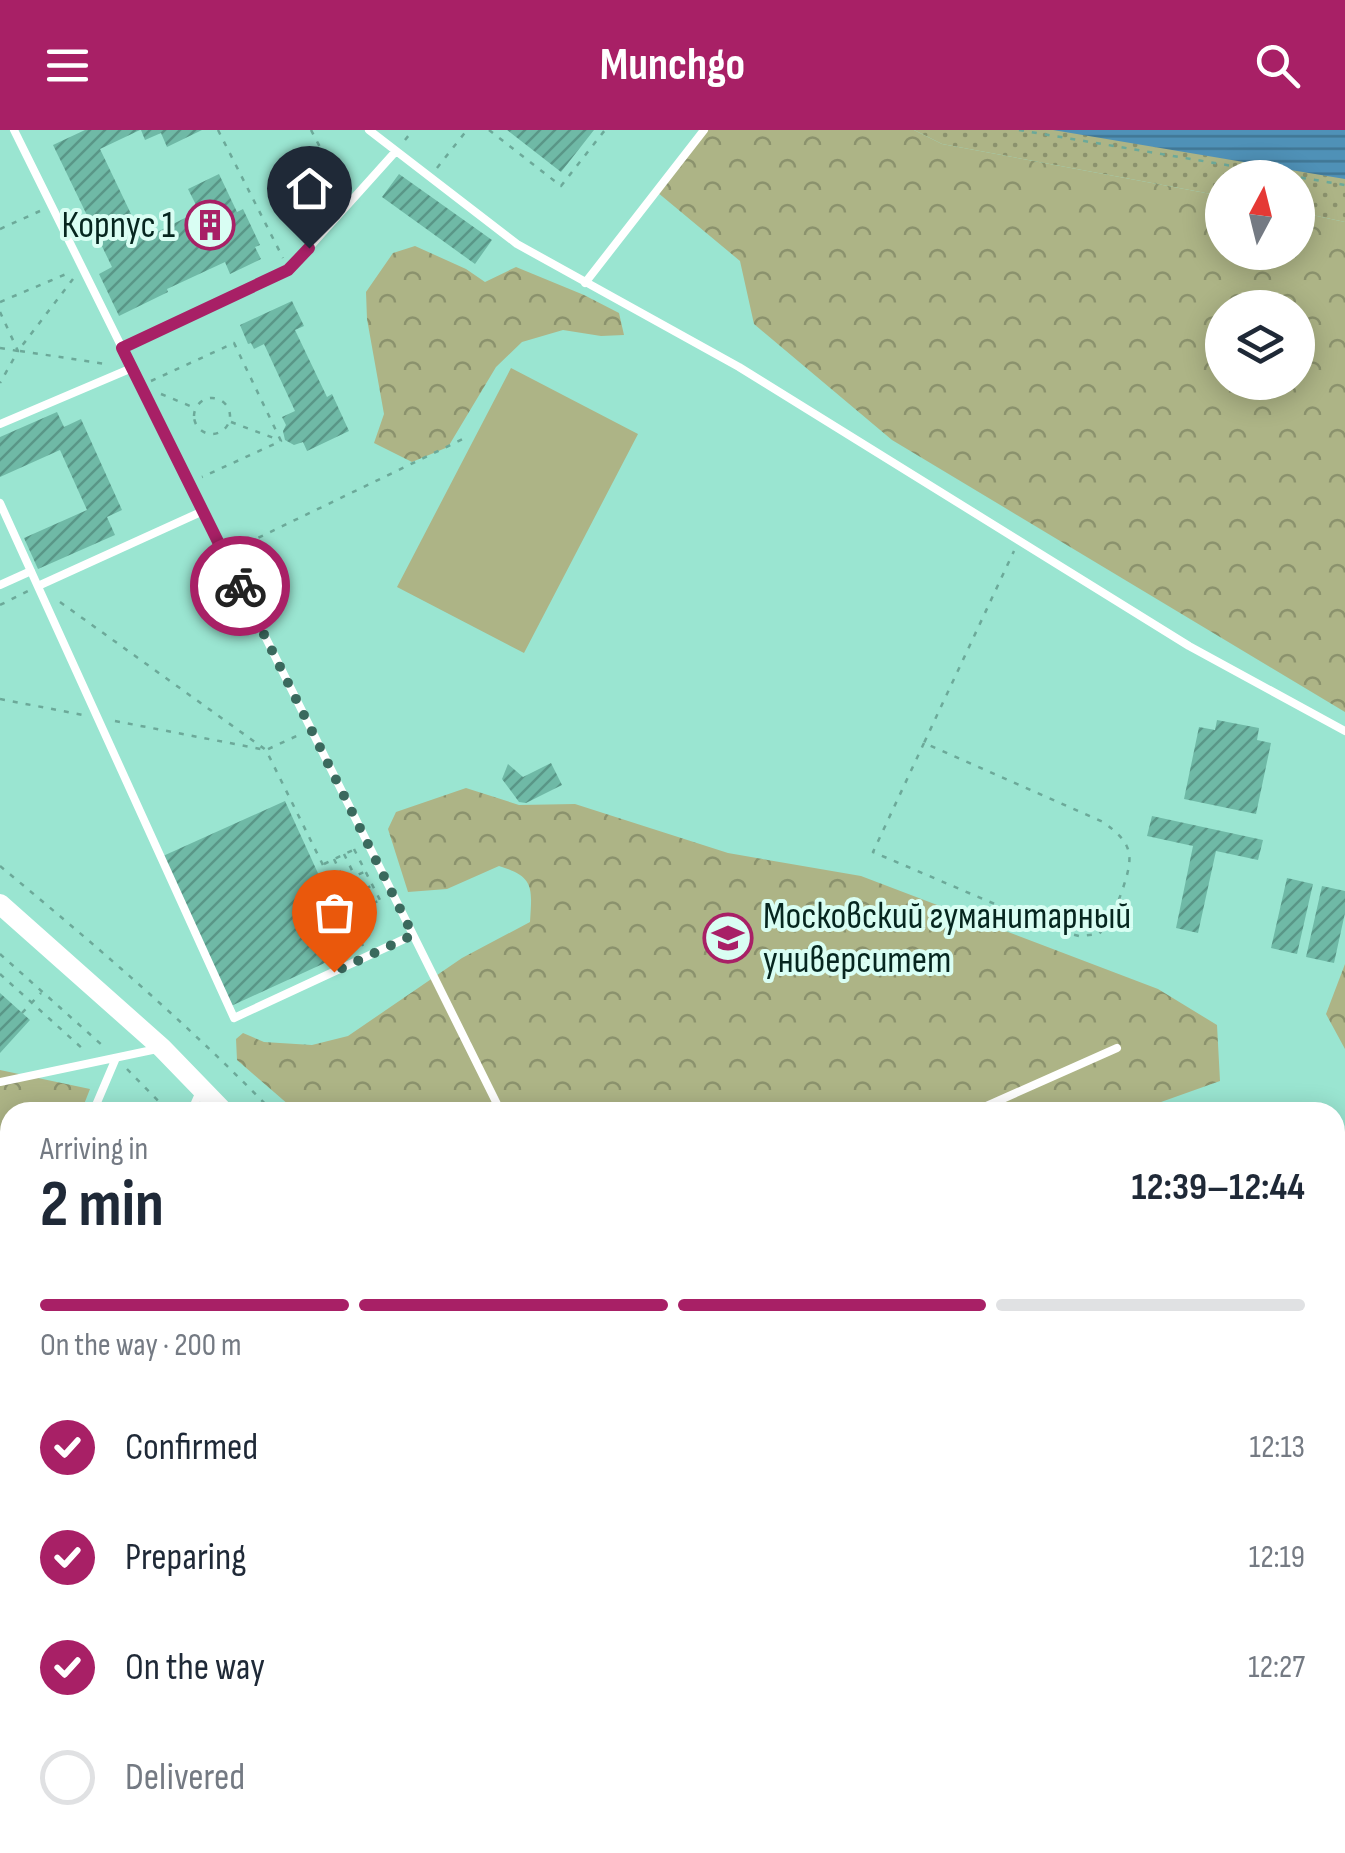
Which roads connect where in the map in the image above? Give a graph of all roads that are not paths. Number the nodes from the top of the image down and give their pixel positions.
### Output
1 (14, 130) edge
2 (369, 130) edge
3 (704, 130) edge
4 (396, 151) junction
5 (585, 283) junction
6 (122, 348) junction
7 (132, 368) junction
8 (0, 424) edge
9 (0, 503) edge
10 (203, 512) junction
11 (31, 570) junction
12 (0, 585) edge
13 (38, 586) junction
14 (1345, 731) edge
15 (0, 904) edge
16 (413, 935) junction
17 (162, 1048) junction
18 (1117, 1048) dead end
19 (116, 1058) junction
20 (0, 1082) edge
21 (201, 1088) junction
22 (98, 1102) edge
23 (195, 1102) edge
24 (214, 1102) edge
25 (497, 1102) edge
26 (996, 1102) edge

1 - 6 lane
2 - 4 lane
3 - 5 lane
4 - 5 lane
4 - 6 lane
5 - 14 lane
6 - 7 lane
7 - 8 lane
7 - 10 lane
9 - 11 lane
10 - 13 lane
10 - 16 lane
11 - 12 lane
11 - 13 lane
13 - 16 lane
15 - 17 street
16 - 25 lane
17 - 19 lane
17 - 21 street
18 - 26 lane
19 - 20 lane
19 - 22 lane
21 - 23 lane
21 - 24 street

